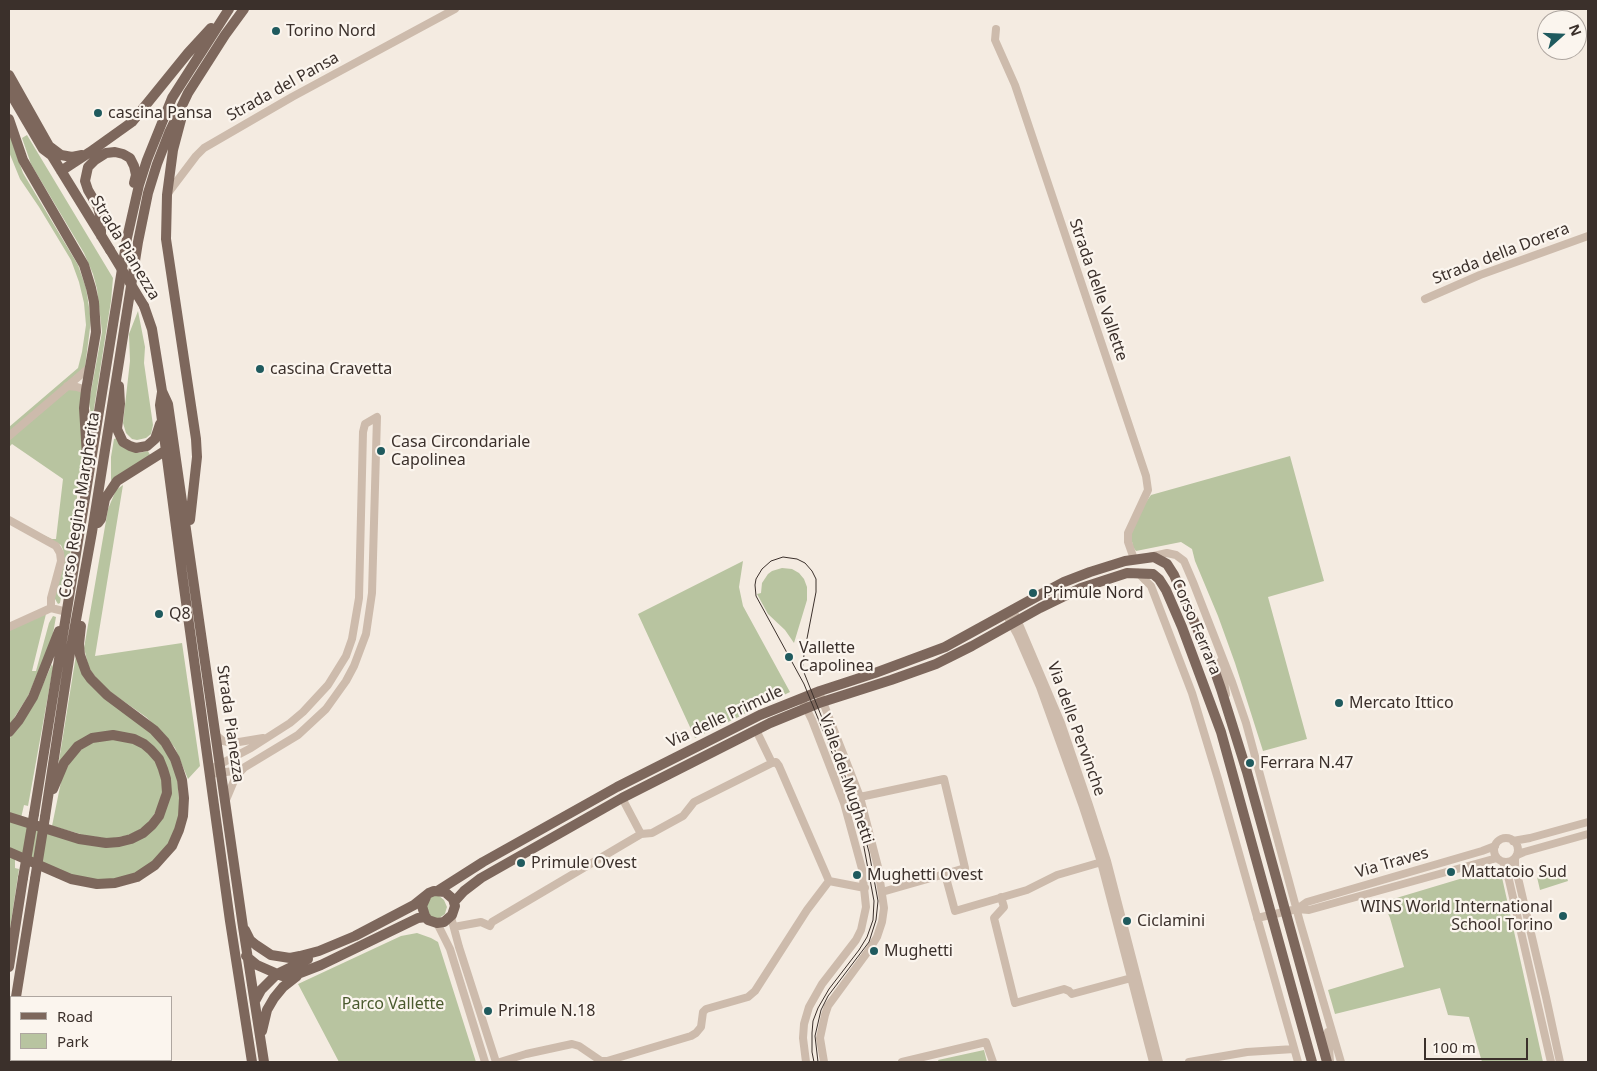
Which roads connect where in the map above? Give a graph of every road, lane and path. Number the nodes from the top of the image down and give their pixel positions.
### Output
1 (229, 9) edge
2 (244, 9) edge
3 (456, 9) edge
4 (996, 29) dead end
5 (9, 75) edge
6 (9, 90) edge
7 (188, 93) junction
8 (9, 119) edge
9 (33, 125) junction
10 (16, 143) junction
11 (49, 146) junction
12 (90, 152) junction
13 (52, 156) junction
14 (61, 171) junction
15 (167, 195) junction
16 (102, 236) junction
17 (1588, 236) edge
18 (127, 238) junction
19 (1425, 299) dead end
20 (90, 367) junction
21 (117, 370) junction
22 (68, 386) junction
23 (86, 390) junction
24 (162, 390) junction
25 (162, 415) junction
26 (9, 436) edge
27 (170, 448) junction
28 (149, 461) junction
29 (168, 465) junction
30 (88, 483) junction
31 (174, 513) junction
32 (188, 516) junction
33 (9, 520) edge
34 (92, 532) junction
35 (1149, 557) junction
36 (1134, 559) junction
37 (1138, 573) junction
38 (80, 596) junction
39 (51, 608) junction
40 (67, 612) junction
41 (1010, 612) junction
42 (1016, 622) junction
43 (9, 627) edge
44 (1218, 644) junction
45 (820, 691) junction
46 (801, 698) junction
47 (822, 702) junction
48 (806, 708) junction
49 (1232, 720) junction
50 (756, 730) junction
51 (9, 732) edge
52 (216, 735) junction
53 (267, 737) junction
54 (772, 763) junction
55 (245, 767) junction
56 (221, 769) junction
57 (210, 772) junction
58 (617, 787) junction
59 (860, 797) junction
60 (622, 798) junction
61 (226, 800) junction
62 (47, 804) junction
63 (9, 817) edge
64 (1588, 822) edge
65 (641, 834) junction
66 (1588, 834) edge
67 (1513, 841) junction
68 (1495, 846) junction
69 (9, 852) edge
70 (1516, 857) junction
71 (1500, 860) junction
72 (1104, 861) junction
73 (945, 874) junction
74 (829, 882) junction
75 (865, 888) junction
76 (439, 890) junction
77 (882, 892) junction
78 (426, 897) junction
79 (1001, 897) junction
80 (454, 902) junction
81 (1297, 909) junction
82 (1286, 912) junction
83 (1271, 914) junction
84 (426, 917) junction
85 (1257, 918) junction
86 (230, 921) junction
87 (453, 922) junction
88 (437, 923) junction
89 (243, 928) junction
90 (320, 951) junction
91 (248, 958) junction
92 (9, 966) edge
93 (302, 973) junction
94 (277, 974) junction
95 (1134, 977) junction
96 (16, 996) edge
97 (255, 1002) junction
98 (1327, 1013) junction
99 (261, 1037) junction
100 (250, 1049) junction
101 (1294, 1049) junction
102 (591, 1058) edge
103 (252, 1062) edge
104 (264, 1062) edge
105 (485, 1062) edge
106 (496, 1062) edge
107 (500, 1062) edge
108 (806, 1062) edge
109 (824, 1062) edge
110 (902, 1062) edge
111 (993, 1062) edge
112 (1153, 1062) edge
113 (1159, 1062) edge
114 (1189, 1062) edge
115 (1298, 1062) edge
116 (1312, 1062) edge
117 (1329, 1062) edge
118 (1341, 1062) edge
119 (1551, 1062) edge
120 (1560, 1062) edge

1 - 12 main road
1 - 18 main road, Corso Regina Margherita
2 - 7 main road, Corso Regina Margherita
3 - 15 street, Strada del Pansa
4 - 36 street, Strada delle Vallette
5 - 9 main road
6 - 9 main road
7 - 15 main road
7 - 21 main road, Corso Regina Margherita
8 - 10 main road
9 - 10 main road
9 - 11 main road
9 - 13 main road
10 - 20 main road
11 - 12 main road
11 - 13 main road
12 - 14 main road
13 - 14 main road, Strada Pianezza
14 - 16 main road, Strada Pianezza
15 - 32 main road
16 - 18 main road
16 - 24 main road, Strada Pianezza, bridge
17 - 19 street, Strada della Dorera
18 - 30 main road, Corso Regina Margherita
20 - 22 street
20 - 23 main road
21 - 25 main road
21 - 34 main road, Corso Regina Margherita
22 - 23 street, Corso Regina Margherita
22 - 26 street
23 - 30 main road
24 - 25 main road, Strada Pianezza
24 - 27 main road, Strada Pianezza
25 - 27 main road, Strada Pianezza
27 - 28 main road
27 - 29 main road, Strada Pianezza
27 - 32 main road, Strada Pianezza
28 - 29 main road
28 - 34 main road
29 - 31 main road, Strada Pianezza
30 - 40 main road, Corso Regina Margherita
31 - 32 main road
31 - 57 main road, Strada Pianezza
32 - 52 main road, Strada Pianezza
33 - 39 street, Corso Regina Margherita
34 - 38 main road, Corso Regina Margherita
35 - 36 main road, Via delle Primule
35 - 44 street, Corso Ferrara
35 - 49 main road, Corso Ferrara
36 - 41 main road, Via delle Primule
37 - 42 main road, Via delle Primule
37 - 83 main road, Corso Ferrara
37 - 85 street, Corso Ferrara
38 - 62 main road, Corso Regina Margherita
38 - 69 main road
39 - 40 street, Corso Regina Margherita
39 - 43 street, Corso Regina Margherita
40 - 51 main road
40 - 92 main road, Corso Regina Margherita, bridge
41 - 42 street, Via delle Pervinche
41 - 45 main road, Via delle Primule
42 - 47 main road, Via delle Primule
42 - 72 street, Via delle Pervinche
44 - 49 street, Corso Ferrara
44 - 81 street, Corso Ferrara
45 - 46 main road, Via delle Primule
45 - 47 street, Viale dei Mughetti
46 - 48 street, Viale dei Mughetti
46 - 58 main road, Via delle Primule
47 - 48 main road, Via delle Primule
47 - 59 street, Viale dei Mughetti
48 - 50 main road, Via delle Primule
48 - 75 street, Viale dei Mughetti
49 - 82 main road, Corso Ferrara
50 - 54 street, Via delle Primule
50 - 60 main road, Via delle Primule
52 - 53 street
52 - 56 main road, Strada Pianezza
53 - 55 street
53 - 56 street
54 - 65 street
54 - 74 street, Via delle Primule
55 - 56 street
55 - 61 street
56 - 57 street
56 - 61 main road, Strada Pianezza
57 - 86 main road, Strada Pianezza
58 - 60 main road
58 - 76 main road, Via delle Primule
59 - 73 street, Viale dei Mughetti
59 - 77 street, Viale dei Mughetti
60 - 65 street
60 - 80 main road, Via delle Primule
61 - 89 main road, Strada Pianezza
62 - 63 main road
62 - 96 main road, Corso Regina Margherita, bridge
64 - 67 street
65 - 87 street
66 - 70 street
67 - 68 street
67 - 70 street
68 - 71 street
68 - 81 street, Via Traves
70 - 71 street
70 - 120 street
71 - 81 street, Via Traves
71 - 119 street
72 - 79 street
72 - 95 street, Via delle Pervinche
73 - 77 street, Viale dei Mughetti
73 - 79 street
74 - 75 street
74 - 102 street
75 - 108 street, Viale dei Mughetti
76 - 78 main road
76 - 80 main road
77 - 109 street, Viale dei Mughetti
78 - 84 main road
78 - 90 main road
79 - 95 street
80 - 87 main road
81 - 82 street, Via Traves
81 - 98 street, Corso Ferrara
82 - 83 street, Via Traves
82 - 117 main road, Corso Ferrara
83 - 85 street, Via Traves
83 - 116 main road, Corso Ferrara
84 - 88 main road
84 - 93 main road
85 - 101 street, Corso Ferrara
86 - 91 main road
86 - 100 main road, Strada Pianezza
87 - 88 main road
87 - 106 street
88 - 105 street
89 - 90 main road
89 - 91 main road, Strada Pianezza
90 - 94 main road
91 - 94 main road
91 - 97 main road, Strada Pianezza
93 - 94 main road
93 - 99 main road
94 - 97 main road
95 - 112 street, Via delle Pervinche
95 - 113 street, Via delle Pervinche
97 - 99 main road, Strada Pianezza
97 - 100 main road
98 - 117 street, Corso Ferrara
98 - 118 street, Corso Ferrara
99 - 104 main road, Strada Pianezza
100 - 103 main road, Strada Pianezza
101 - 114 street
101 - 115 street, Corso Ferrara
102 - 107 street
110 - 111 street

